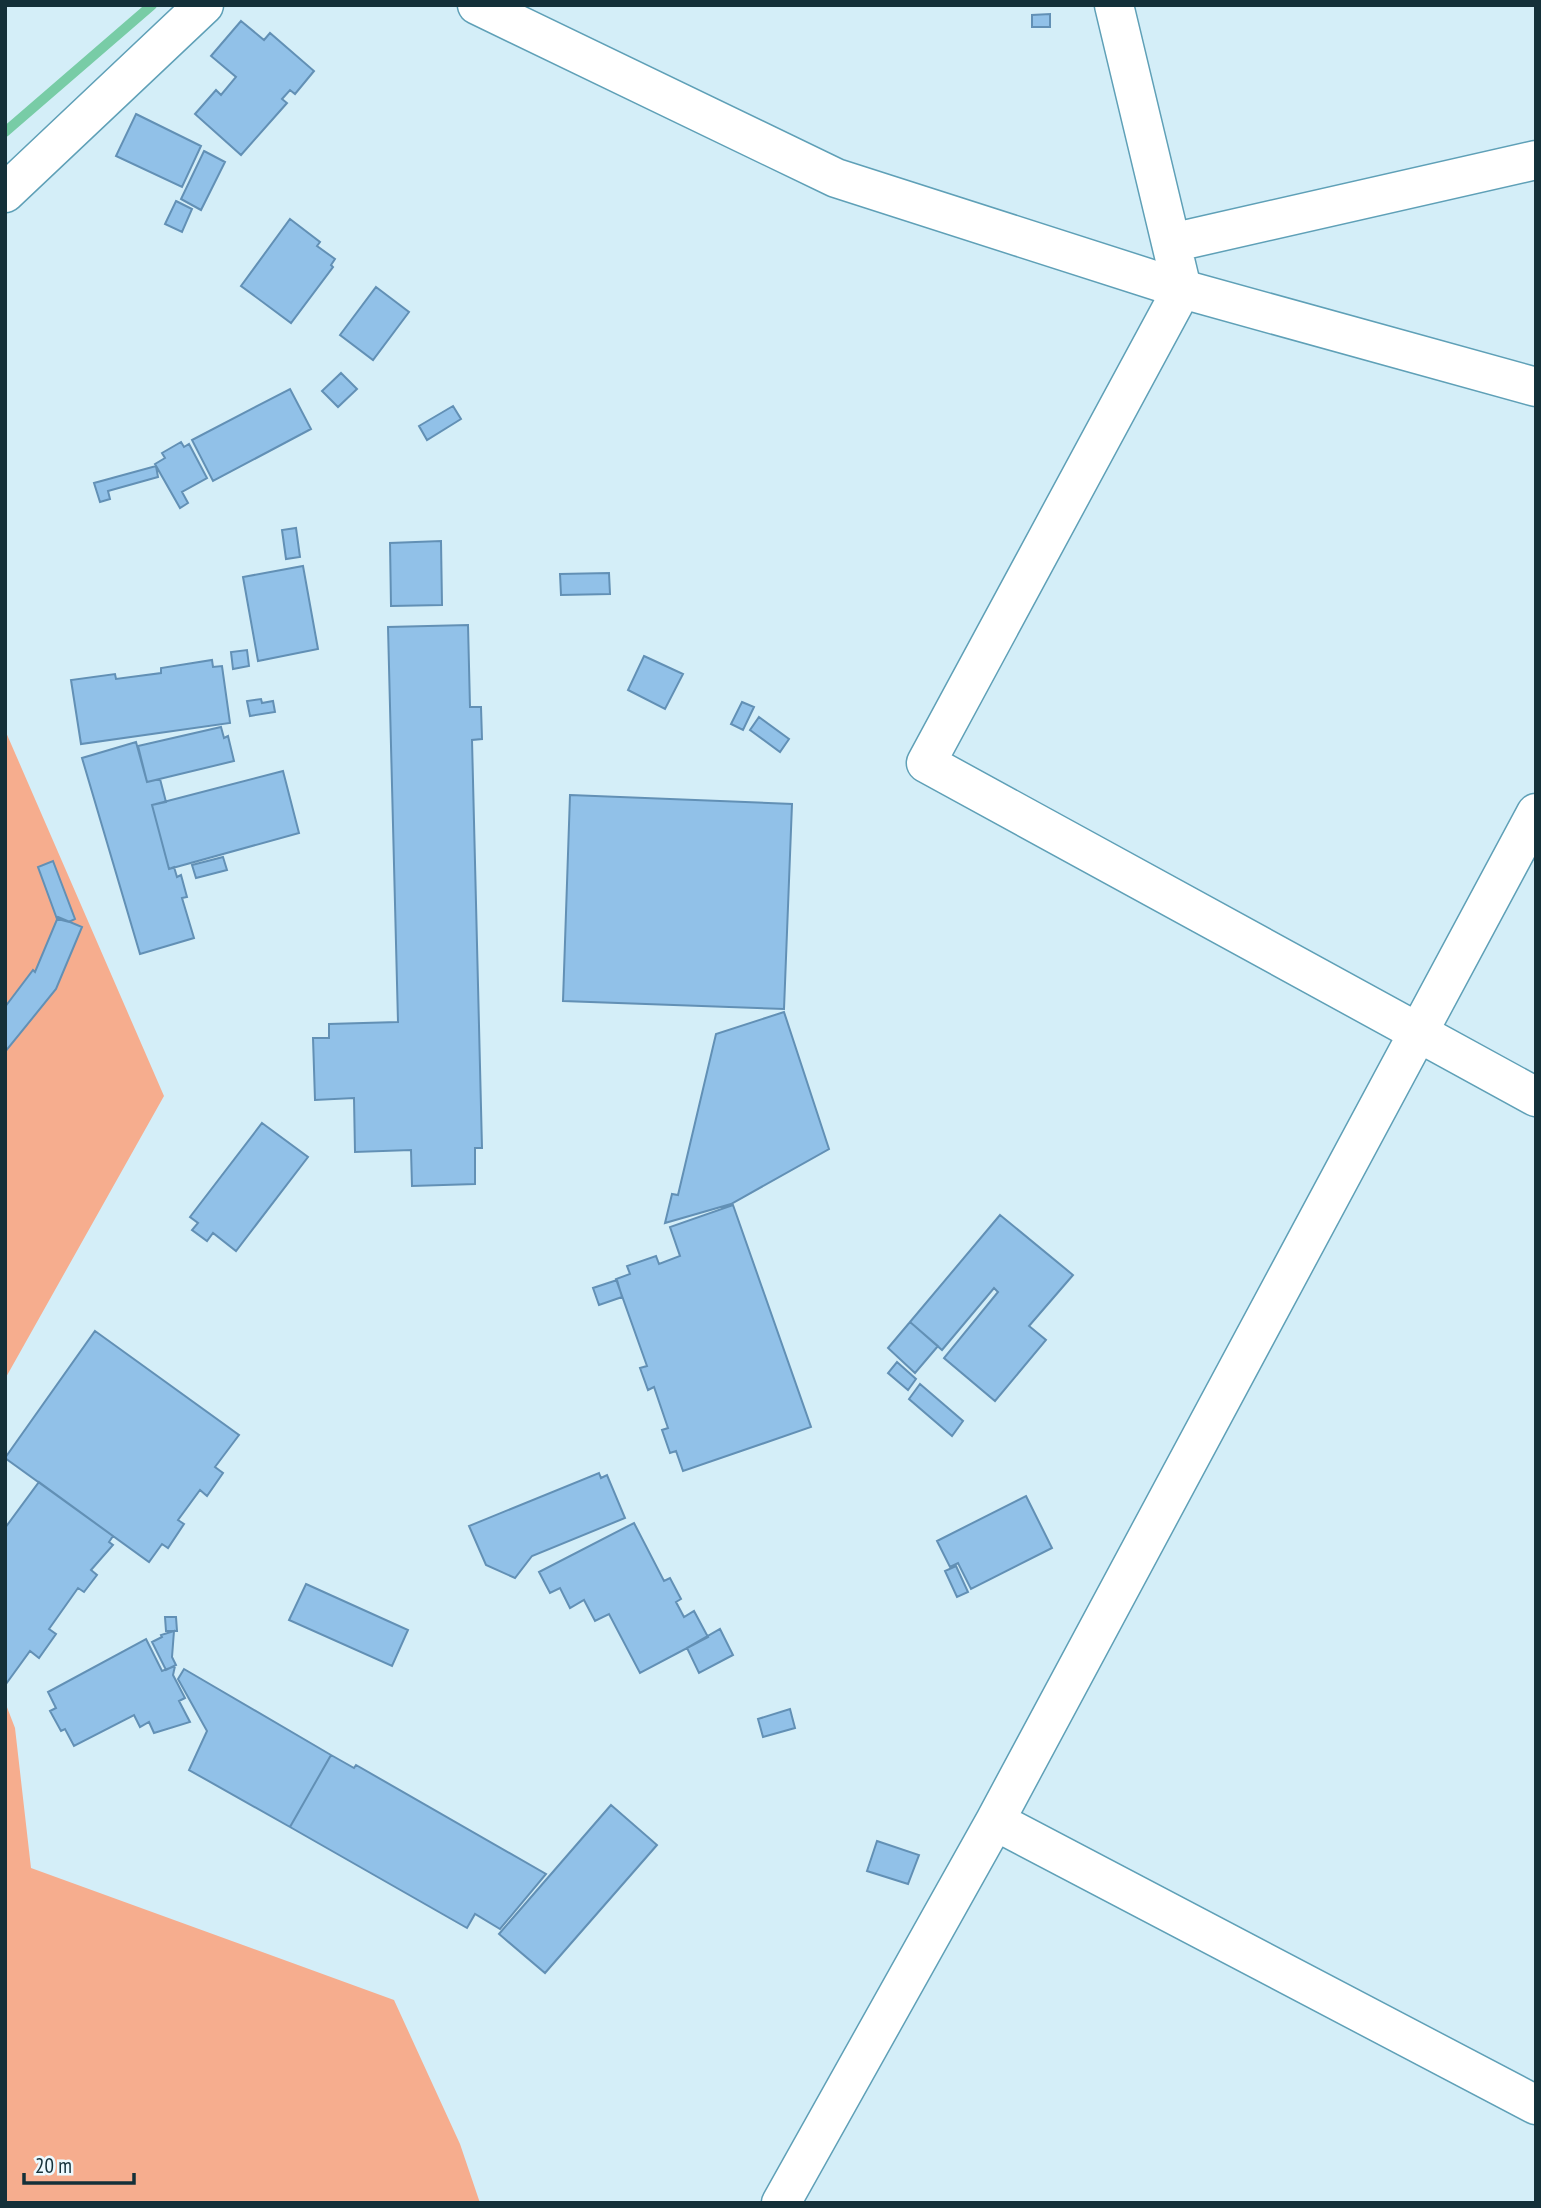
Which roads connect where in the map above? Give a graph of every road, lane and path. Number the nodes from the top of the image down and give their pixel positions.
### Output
1 (204, 5) edge
2 (477, 5) edge
3 (1114, 5) edge
4 (1536, 160) edge
5 (5, 193) edge
6 (1171, 243) junction
7 (1182, 289) junction
8 (1536, 387) edge
9 (1536, 813) edge
10 (1418, 1032) junction
11 (1536, 1097) edge
12 (995, 1821) junction
13 (1536, 2105) edge
14 (781, 2203) edge

1 - 5 street
2 - 7 street
3 - 6 street
4 - 6 street
6 - 7 street
7 - 8 street
7 - 10 street
9 - 10 street
10 - 11 street
10 - 12 street
12 - 13 street
12 - 14 street

